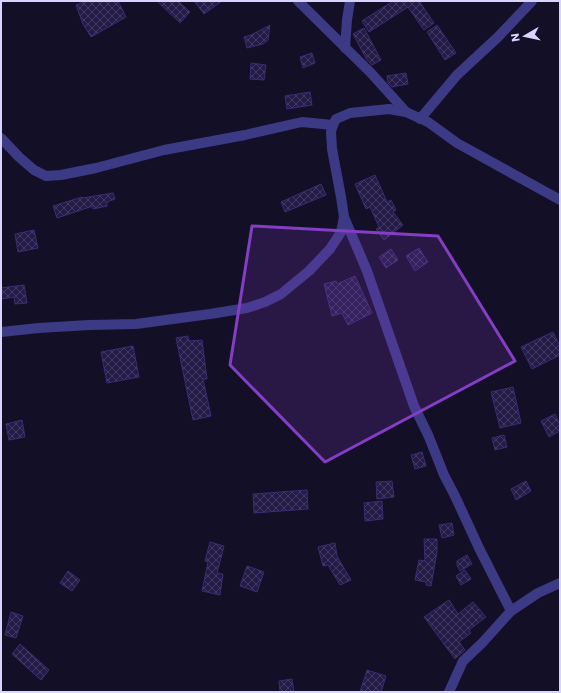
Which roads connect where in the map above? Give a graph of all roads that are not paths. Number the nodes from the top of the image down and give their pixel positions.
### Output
1 (298, 1) edge
2 (350, 1) edge
3 (532, 1) edge
4 (345, 48) junction
5 (406, 112) junction
6 (420, 119) junction
7 (333, 125) junction
8 (1, 138) edge
9 (560, 200) edge
10 (344, 217) junction
11 (1, 332) edge
12 (560, 583) edge
13 (511, 611) junction
14 (449, 692) edge

1 - 4 street
2 - 4 street
3 - 6 street
4 - 5 street
5 - 6 street
5 - 7 street
6 - 9 street
7 - 8 street
7 - 10 street
10 - 11 street
10 - 13 street
12 - 13 street
13 - 14 street

